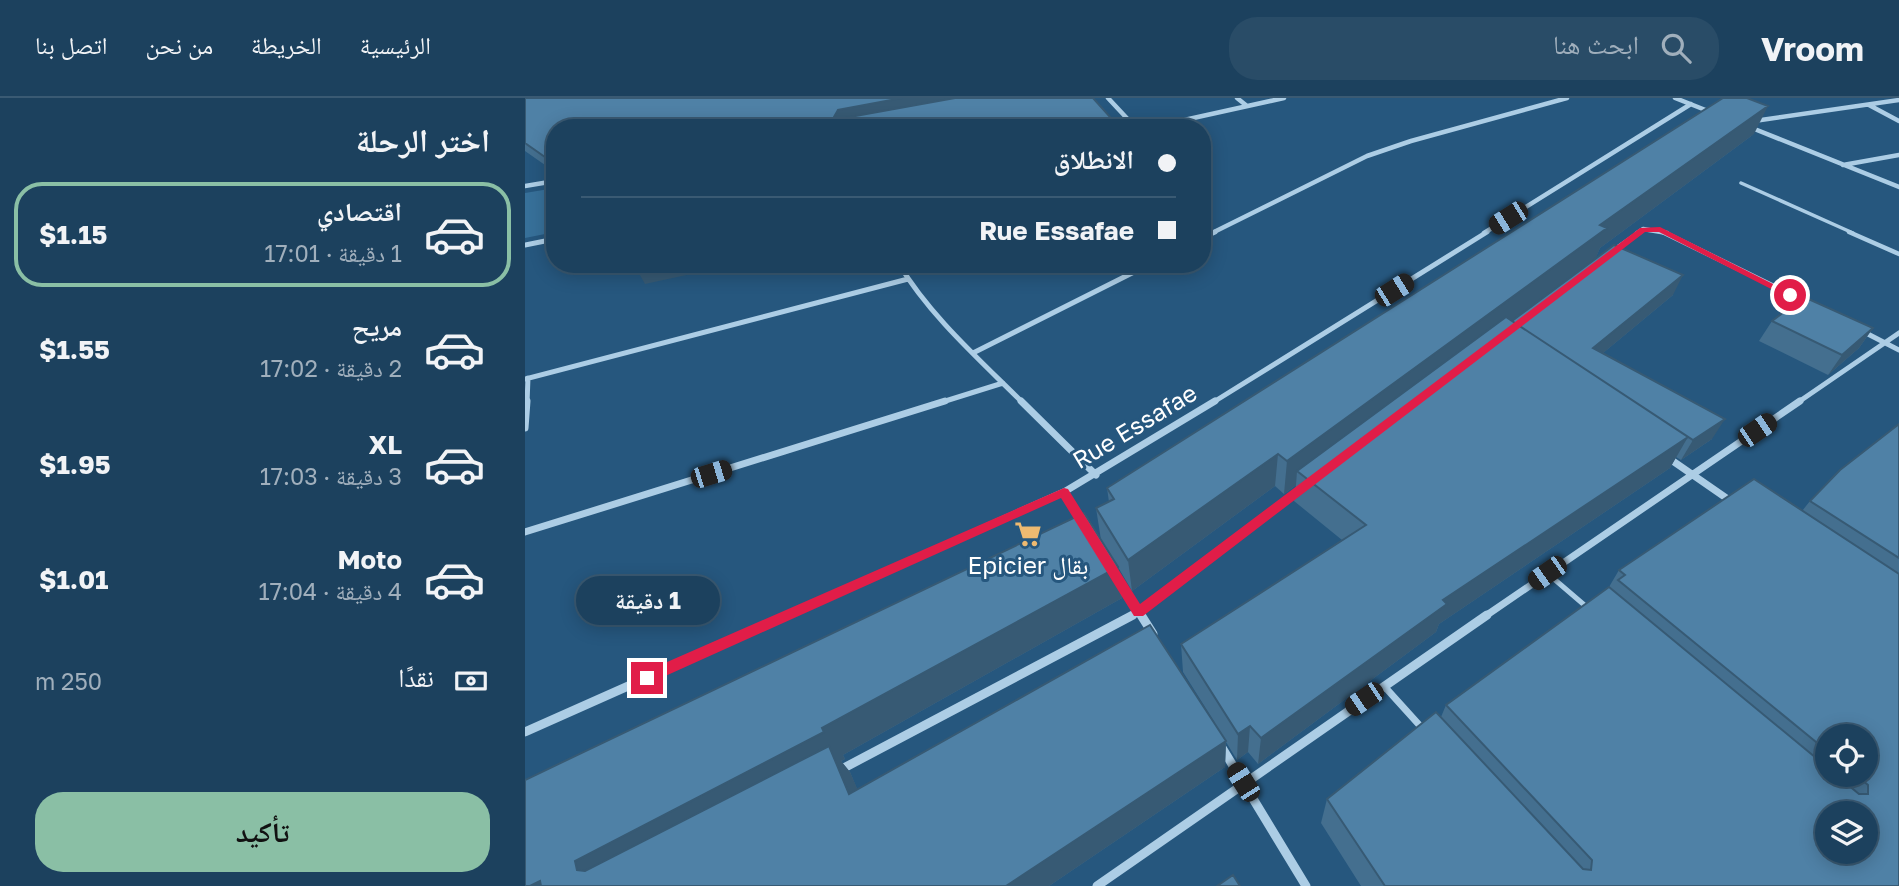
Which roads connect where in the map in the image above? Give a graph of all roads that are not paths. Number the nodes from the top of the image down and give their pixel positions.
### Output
1 (1108, 98) edge
2 (1237, 98) edge
3 (1284, 98) edge
4 (1567, 98) edge
5 (1675, 98) edge
6 (1871, 98) edge
7 (1899, 100) edge
8 (1881, 103) junction
9 (1691, 104) junction
10 (1868, 105) junction
11 (1247, 106) junction
12 (1715, 114) edge
13 (1128, 119) edge
14 (1188, 119) edge
15 (1899, 121) edge
16 (1899, 155) edge
17 (1843, 165) junction
18 (546, 182) edge
19 (1741, 183) dead end
20 (525, 186) edge
21 (1899, 187) edge
22 (1211, 234) edge
23 (546, 241) edge
24 (525, 245) edge
25 (1899, 254) edge
26 (1604, 257) edge
27 (904, 273) edge
28 (1132, 273) edge
29 (908, 279) junction
30 (1814, 307) edge
31 (1850, 325) edge
32 (1899, 333) edge
33 (1885, 343) junction
34 (1899, 350) edge
35 (972, 353) junction
36 (527, 378) edge
37 (1003, 383) junction
38 (525, 428) edge
39 (1660, 452) edge
40 (1692, 474) junction
41 (1096, 475) junction
42 (1312, 480) edge
43 (1064, 492) junction
44 (1738, 506) edge
45 (525, 532) edge
46 (1090, 533) edge
47 (1111, 566) edge
48 (1547, 573) junction
49 (1139, 612) junction
50 (1599, 618) edge
51 (1160, 646) edge
52 (1384, 686) junction
53 (525, 732) edge
54 (1429, 736) edge
55 (1215, 737) edge
56 (830, 775) edge
57 (1243, 782) junction
58 (1097, 886) edge
59 (1306, 886) edge

1 - 13 street
2 - 11 street
3 - 11 street
4 - 22 street
5 - 9 street
6 - 8 street
7 - 8 street
8 - 10 street
9 - 12 street
9 - 41 street, Rue Essafae
10 - 15 street
10 - 17 street
11 - 14 street
16 - 17 street
17 - 21 street
18 - 20 street
19 - 25 lane
23 - 24 street
26 - 30 street
27 - 29 street
28 - 35 street
29 - 35 street
29 - 36 street
31 - 33 street
32 - 33 street
33 - 34 street
33 - 40 street
35 - 37 street
36 - 38 street
37 - 41 street
37 - 45 street
39 - 40 street
40 - 44 street
40 - 48 street
41 - 43 street, Rue Essafae
42 - 49 street
43 - 46 street
43 - 53 street, Rue Essafae
47 - 49 street
48 - 50 lane
48 - 52 street
49 - 51 street
49 - 56 street
52 - 54 lane
52 - 57 street
55 - 57 street
57 - 58 street
57 - 59 street

